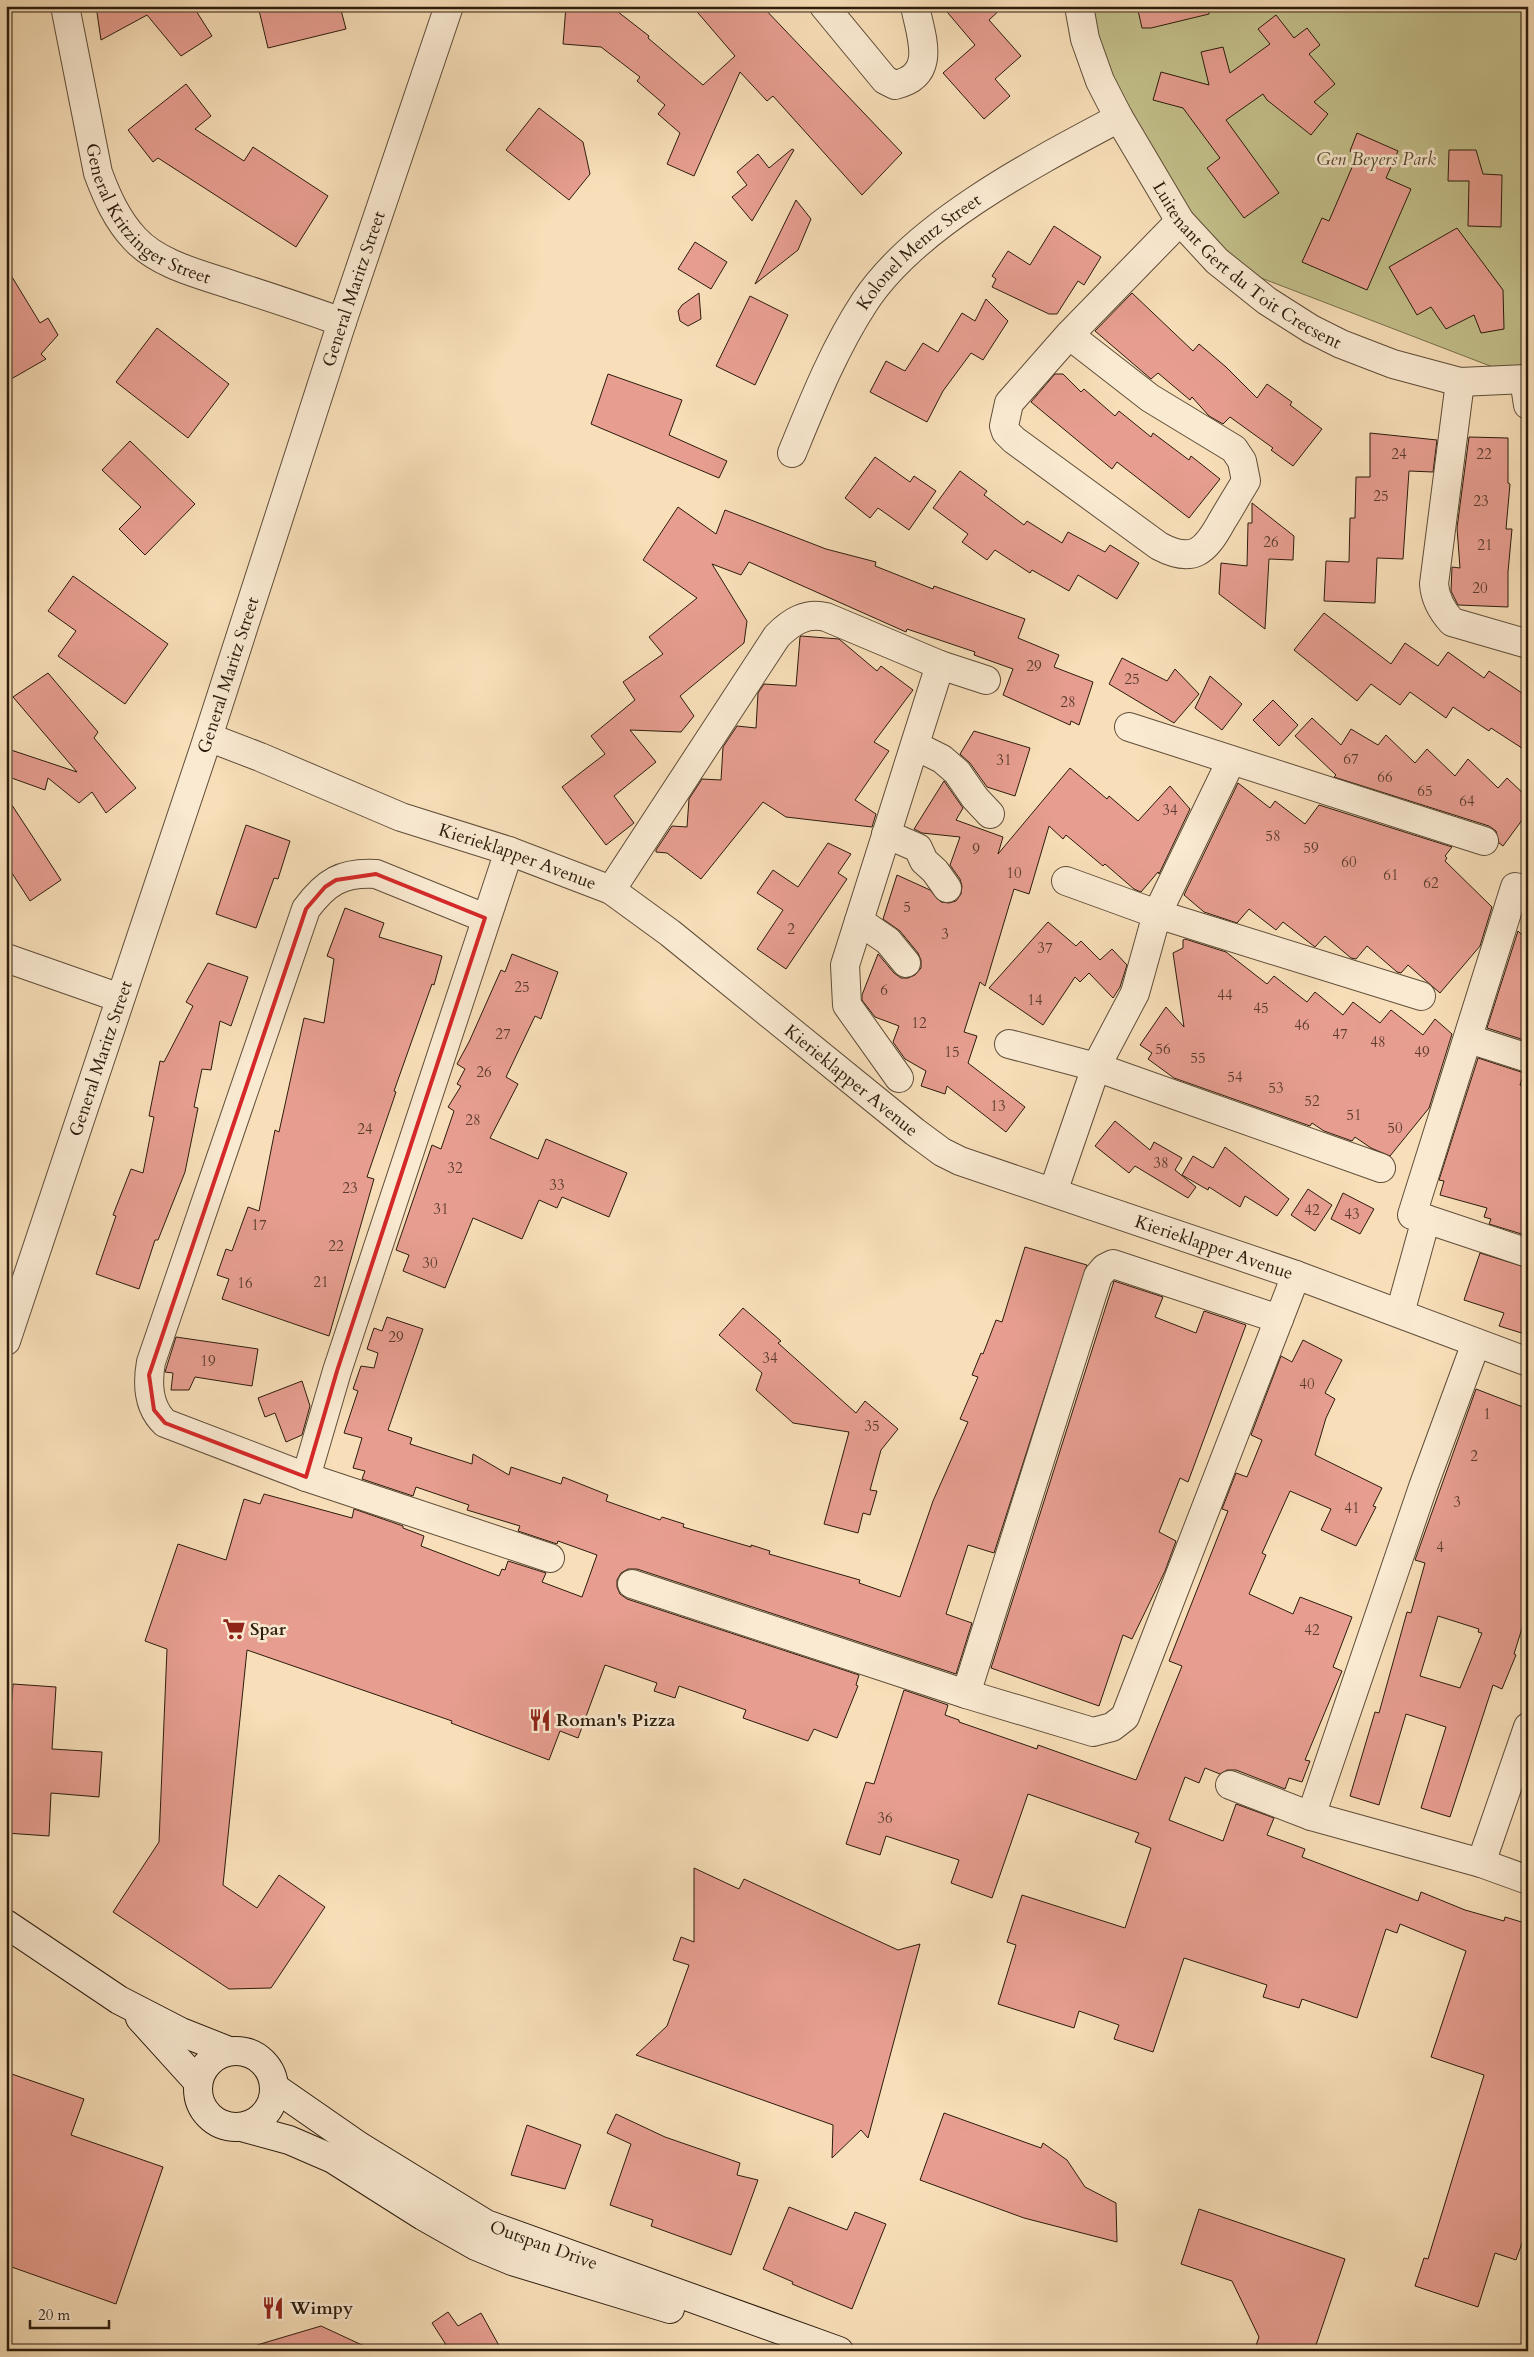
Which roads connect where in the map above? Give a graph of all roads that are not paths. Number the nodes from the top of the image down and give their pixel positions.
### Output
1 (65, 6) edge
2 (449, 6) edge
3 (824, 6) edge
4 (914, 6) edge
5 (1079, 6) edge
6 (1119, 118) junction
7 (1180, 221) junction
8 (342, 322) junction
9 (1069, 335) junction
10 (1460, 382) junction
11 (1526, 388) edge
12 (792, 453) dead end
13 (1528, 644) edge
14 (940, 664) junction
15 (986, 680) dead end
16 (1129, 727) dead end
17 (208, 737) junction
18 (916, 746) junction
19 (1231, 761) junction
20 (990, 814) dead end
21 (886, 834) junction
22 (1484, 841) dead end
23 (509, 852) junction
24 (1066, 881) dead end
25 (947, 888) dead end
26 (612, 890) junction
27 (1528, 890) edge
28 (1157, 914) junction
29 (485, 918) junction
30 (859, 921) junction
31 (6, 958) edge
32 (906, 963) dead end
33 (1421, 996) dead end
34 (120, 998) junction
35 (1469, 1039) junction
36 (1009, 1044) dead end
37 (1528, 1058) edge
38 (1096, 1067) junction
39 (899, 1078) dead end
40 (1381, 1168) dead end
41 (1052, 1192) junction
42 (1426, 1219) junction
43 (1528, 1253) edge
44 (1296, 1274) junction
45 (1400, 1313) junction
46 (1279, 1319) junction
47 (6, 1342) edge
48 (1476, 1343) junction
49 (1528, 1362) edge
50 (306, 1477) junction
51 (550, 1558) dead end
52 (632, 1584) dead end
53 (966, 1694) junction
54 (1528, 1727) edge
55 (1230, 1785) dead end
56 (1311, 1816) junction
57 (1481, 1863) junction
58 (1528, 1880) edge
59 (6, 1924) edge
60 (129, 2005) junction
61 (229, 2051) junction
62 (198, 2082) junction
63 (274, 2088) junction
64 (245, 2128) junction
65 (782, 2351) edge
66 (839, 2351) edge

1 - 8 street, General Kritzinger Street
2 - 8 street, General Maritz Street
3 - 4 street
5 - 6 street, Luitenant Gert du Toit Crecsent
6 - 7 street, Luitenant Gert du Toit Crecsent
6 - 12 street, Kolonel Mentz Street
7 - 9 street
7 - 10 street, Luitenant Gert du Toit Crecsent
8 - 17 street, General Maritz Street
9 - 9 street
10 - 11 street, Luitenant Gert du Toit Crecsent
10 - 13 street
14 - 15 street
14 - 18 street
14 - 26 street
16 - 19 street
17 - 23 street, Kierieklapper Avenue
17 - 34 street, General Maritz Street
18 - 20 street
18 - 21 street
19 - 22 street
19 - 28 street
21 - 25 street
21 - 30 street
23 - 26 street, Kierieklapper Avenue
23 - 29 street
24 - 28 street
26 - 41 street, Kierieklapper Avenue
27 - 35 street
28 - 33 street
28 - 38 street
29 - 50 street
29 - 50 street
30 - 32 street
30 - 39 street
31 - 34 street
34 - 47 street, General Maritz Street
35 - 37 street
35 - 42 street
36 - 38 street
38 - 40 street
38 - 41 street
41 - 44 street, Kierieklapper Avenue
42 - 43 street
42 - 45 street
44 - 45 street, Kierieklapper Avenue
44 - 46 street
45 - 48 street, Kierieklapper Avenue
46 - 53 street
46 - 53 street
48 - 49 street, Kierieklapper Avenue
48 - 56 street
50 - 51 street
52 - 53 street
54 - 57 street
55 - 56 street
56 - 57 street
57 - 58 street
59 - 60 street
60 - 61 street
60 - 62 street
61 - 62 street
61 - 63 street
62 - 64 street
63 - 64 street
63 - 66 street, Outspan Drive
64 - 65 street, Outspan Drive

